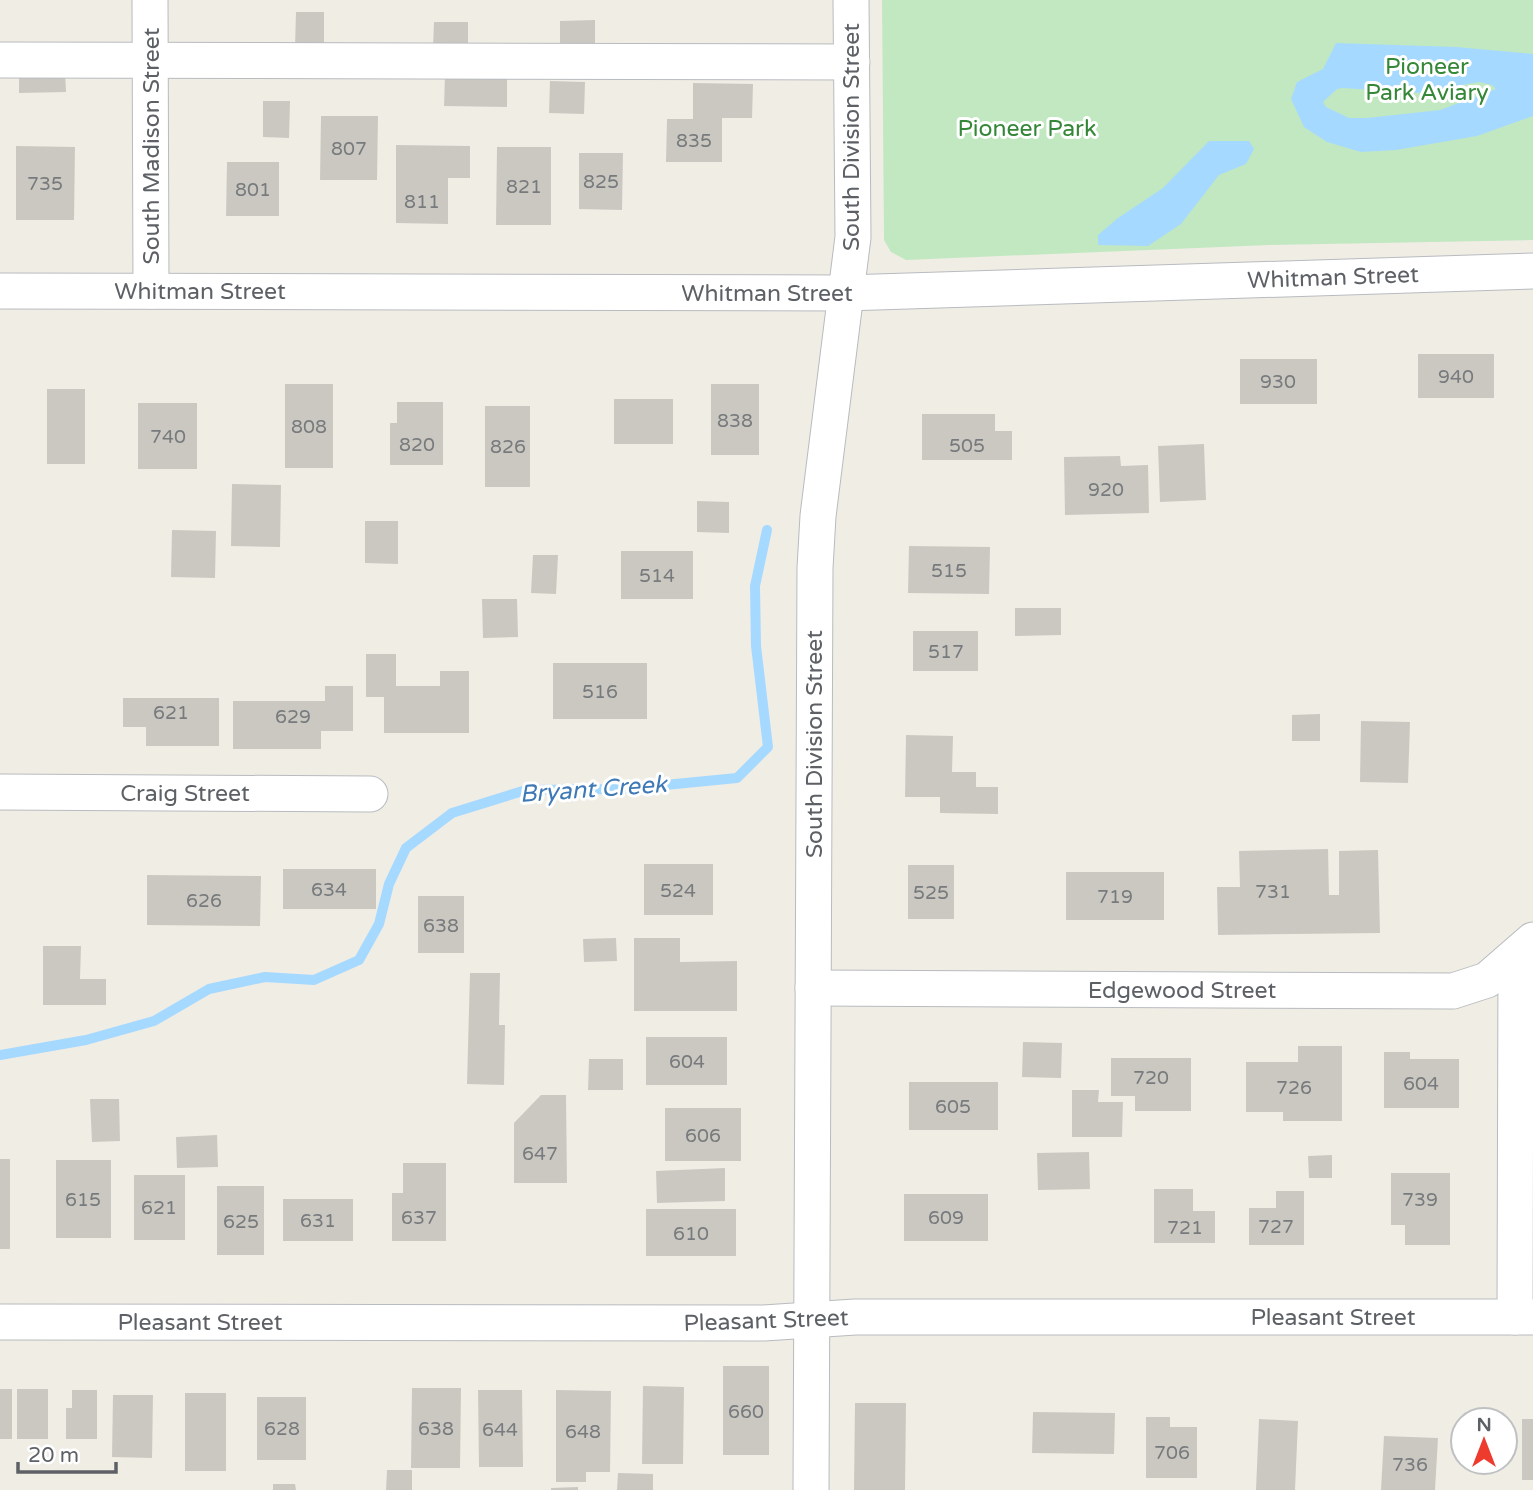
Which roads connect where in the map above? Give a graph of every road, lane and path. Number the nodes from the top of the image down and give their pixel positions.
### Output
1 (150, 0) edge
2 (851, 0) edge
3 (0, 60) edge
4 (150, 60) junction
5 (852, 62) junction
6 (1533, 271) edge
7 (0, 291) edge
8 (151, 291) junction
9 (845, 293) junction
10 (0, 792) edge
11 (370, 794) dead end
12 (1524, 949) edge
13 (813, 988) junction
14 (1524, 1317) edge
15 (811, 1321) junction
16 (0, 1322) edge
17 (811, 1490) edge

1 - 4 street, South Madison Street
2 - 5 street, South Division Street
3 - 4 street
4 - 5 street
4 - 8 street, South Madison Street
5 - 9 street, South Division Street
6 - 9 street, Whitman Street
7 - 8 street, Whitman Street
8 - 9 street, Whitman Street
9 - 13 street, South Division Street
10 - 11 street, Craig Street
12 - 13 street, Edgewood Street
12 - 14 street
13 - 15 street, South Division Street
14 - 15 street, Pleasant Street
15 - 16 street, Pleasant Street
15 - 17 street, South Division Street

